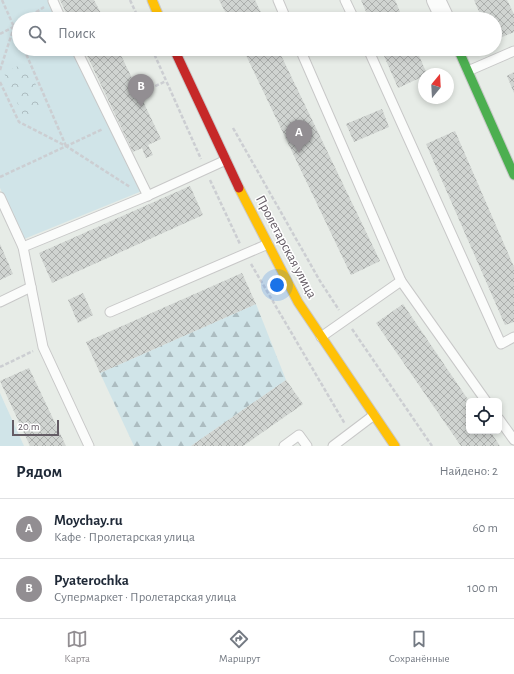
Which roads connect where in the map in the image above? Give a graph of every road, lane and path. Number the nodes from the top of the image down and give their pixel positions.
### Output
1 (2, 0) edge
2 (130, 0) edge
3 (152, 0) edge
4 (278, 0) edge
5 (345, 0) edge
6 (436, 0) edge
7 (52, 1) joint
8 (36, 12) edge
9 (58, 12) edge
10 (135, 12) edge
11 (157, 12) edge
12 (283, 12) edge
13 (351, 12) edge
14 (442, 12) edge
15 (12, 22) edge
16 (12, 28) edge
17 (12, 33) edge
18 (0, 34) edge
19 (514, 51) edge
20 (27, 56) edge
21 (79, 56) edge
22 (177, 56) edge
23 (303, 56) edge
24 (371, 56) edge
25 (461, 56) edge
26 (0, 70) edge
27 (468, 71) junction
28 (166, 81) dead end
29 (0, 82) edge
30 (139, 94) dead end
31 (231, 124) dead end
32 (113, 125) junction
33 (66, 146) junction
34 (226, 160) junction
35 (514, 175) edge
36 (0, 177) edge
37 (0, 197) edge
38 (147, 197) junction
39 (268, 244) junction
40 (23, 247) junction
41 (401, 281) junction
42 (31, 287) junction
43 (0, 302) edge
44 (110, 312) dead end
45 (345, 320) junction
46 (321, 337) junction
47 (514, 337) edge
48 (43, 347) junction
49 (0, 367) edge
50 (484, 398) edge
51 (374, 415) junction
52 (502, 423) edge
53 (514, 440) edge
54 (89, 446) edge
55 (284, 446) edge
56 (307, 446) edge
57 (333, 446) edge
58 (395, 446) edge
59 (432, 446) edge

1 - 15 path
2 - 10 path
3 - 11 street
4 - 12 lane
5 - 13 lane
6 - 14 street
7 - 8 path
7 - 9 lane
16 - 18 path
17 - 26 path
19 - 27 lane
20 - 33 path
21 - 32 lane
22 - 34 street, Пролетарская улица
23 - 41 lane
24 - 47 lane
25 - 27 street
27 - 35 street
28 - 30 path
29 - 33 path
31 - 45 path
32 - 33 path
32 - 38 lane
33 - 36 path
33 - 38 path
34 - 38 lane
34 - 39 street, Пролетарская улица
37 - 40 lane
38 - 40 lane
39 - 44 lane
39 - 46 street, Пролетарская улица
40 - 42 lane
41 - 45 lane
41 - 50 lane
42 - 43 lane
42 - 48 lane
45 - 46 lane
45 - 59 path
46 - 51 street, Пролетарская улица
48 - 49 path
48 - 54 lane
51 - 57 lane
51 - 58 street, Пролетарская улица
52 - 53 lane
55 - 56 lane

